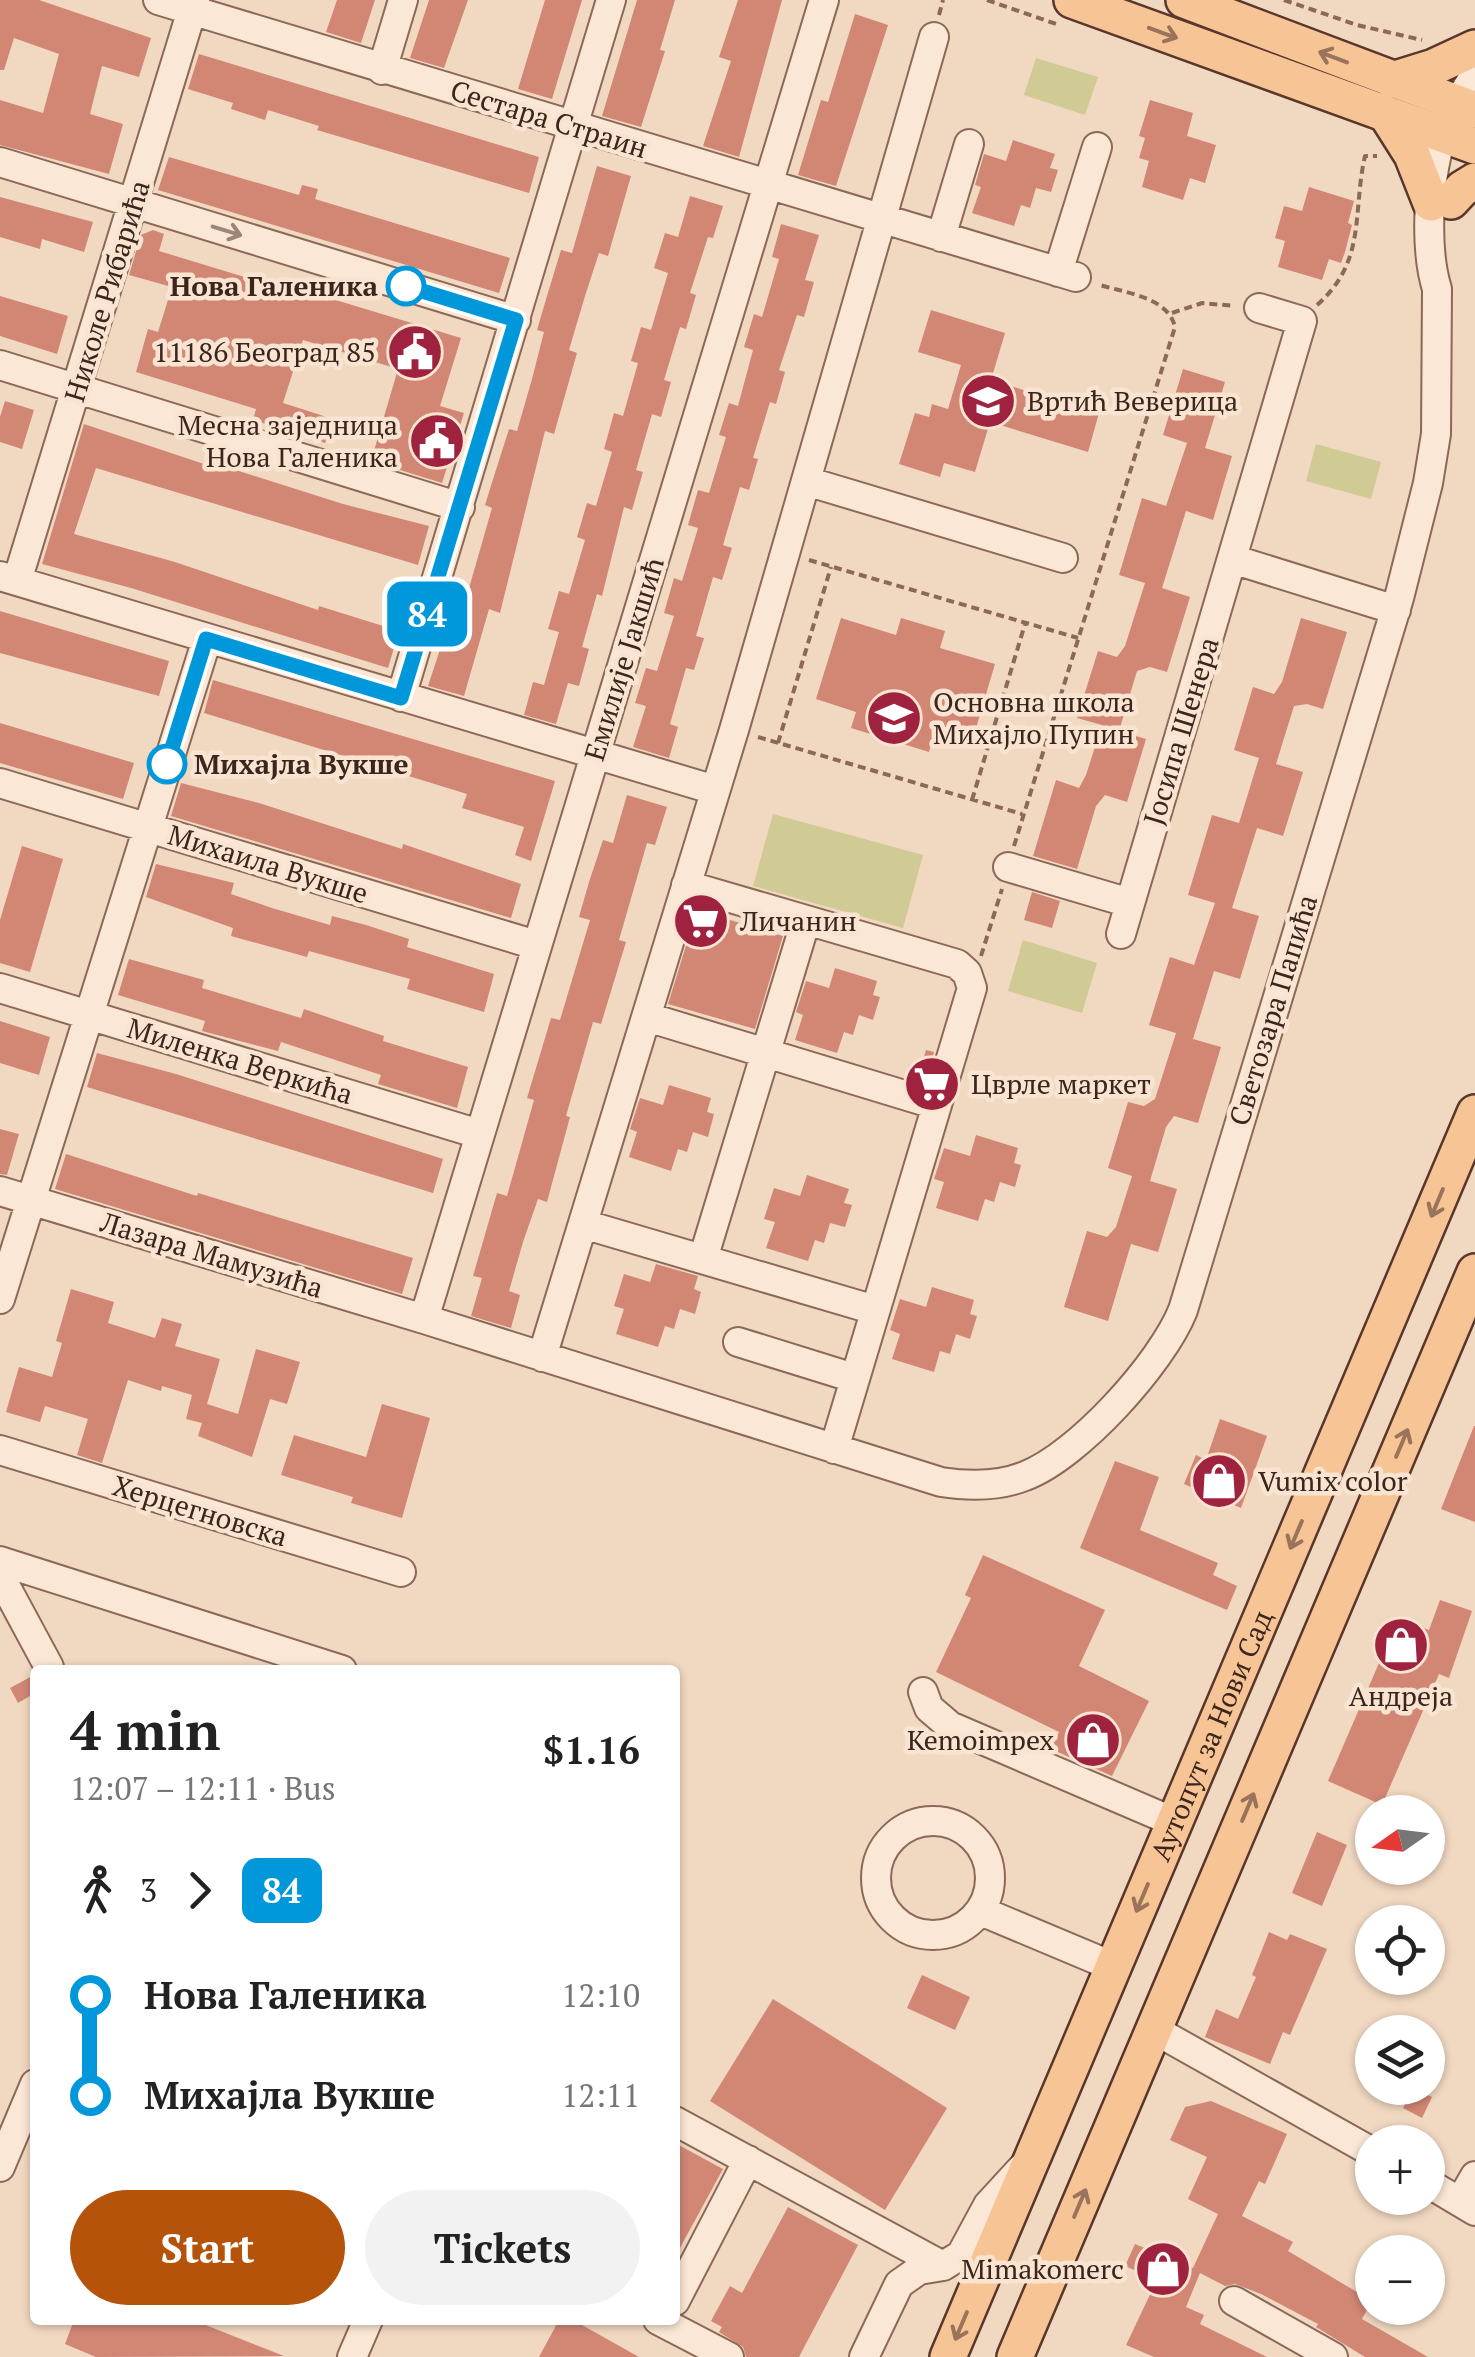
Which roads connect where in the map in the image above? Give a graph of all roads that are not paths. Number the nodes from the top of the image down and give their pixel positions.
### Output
1 (158, 0) edge
2 (403, 0) edge
3 (611, 0) edge
4 (824, 0) edge
5 (1072, 0) edge
6 (1184, 0) edge
7 (193, 5) edge
8 (934, 37) dead end
9 (1475, 48) edge
10 (382, 70) junction
11 (1389, 97) junction
12 (1466, 119) edge
13 (573, 125) junction
14 (969, 144) dead end
15 (1097, 147) dead end
16 (0, 162) edge
17 (768, 185) junction
18 (1453, 195) edge
19 (134, 202) junction
20 (880, 219) junction
21 (941, 237) junction
22 (1260, 308) road end
23 (516, 320) junction
24 (0, 365) edge
25 (78, 388) junction
26 (806, 481) junction
27 (460, 507) junction
28 (1063, 558) dead end
29 (1232, 560) junction
30 (8, 579) edge
31 (1396, 610) junction
32 (206, 639) junction
33 (401, 698) junction
34 (595, 753) junction
35 (0, 783) edge
36 (716, 790) junction
37 (148, 827) junction
38 (1008, 867) road end
39 (686, 886) junction
40 (1130, 904) junction
41 (806, 920) junction
42 (1121, 934) dead end
43 (536, 946) junction
44 (0, 988) edge
45 (90, 1015) junction
46 (648, 1017) junction
47 (766, 1054) junction
48 (936, 1105) junction
49 (1475, 1113) edge
50 (479, 1134) junction
51 (0, 1191) edge
52 (31, 1200) junction
53 (584, 1224) junction
54 (703, 1259) junction
55 (1472, 1290) edge
56 (0, 1299) edge
57 (874, 1310) junction
58 (424, 1319) junction
59 (738, 1342) dead end
60 (542, 1357) junction
61 (854, 1378) junction
62 (0, 1450) edge
63 (834, 1450) junction
64 (0, 1561) edge
65 (401, 1572) dead end
66 (0, 1576) edge
67 (47, 1665) edge
68 (326, 1665) edge
69 (923, 1692) dead end
70 (1174, 1822) junction
71 (981, 1912) junction
72 (1112, 1966) junction
73 (1154, 2029) junction
74 (30, 2096) edge
75 (680, 2124) edge
76 (1355, 2142) edge
77 (748, 2160) junction
78 (1030, 2160) junction
79 (0, 2167) edge
80 (1475, 2176) edge
81 (1445, 2193) edge
82 (1468, 2206) edge
83 (943, 2266) junction
84 (680, 2288) edge
85 (1234, 2300) dead end
86 (366, 2325) edge
87 (679, 2325) edge
88 (352, 2357) edge
89 (729, 2357) edge
90 (864, 2357) edge
91 (948, 2357) edge
92 (1015, 2357) edge
93 (1334, 2357) edge

1 - 7 street, Сестара Страин
2 - 10 street
3 - 13 street
4 - 17 street, Емилије Јакшић
5 -> 11 main road
11 -> 6 main road
7 - 10 street, Сестара Страин
7 - 19 street, Николе Рибарића
8 - 20 street
9 - 11 main road
10 - 13 street, Сестара Страин
11 - 12 main road
11 - 18 main road
12 - 18 street, Светозара Папића
13 - 17 street, Сестара Страин
13 - 23 street
14 - 21 street
15 - 21 street, Сестара Страин
16 - 19 street
17 - 20 street, Сестара Страин
17 - 34 street, Емилије Јакшић
18 - 31 street, Светозара Папића
19 -> 23 street
19 - 25 street, Николе Рибарића
20 - 21 street, Сестара Страин
20 - 26 street
22 - 29 street, Јосипа Шенера
23 - 27 street
24 - 25 street
25 - 27 street
25 - 30 street, Николе Рибарића
26 - 28 street
26 - 36 street
27 - 33 street
29 - 31 street
29 - 40 street, Јосипа Шенера
30 - 32 street
31 - 63 street, Светозара Папића
32 - 33 street
32 - 37 street
33 - 34 street
34 - 36 street
34 - 43 street, Емилије Јакшић
35 - 37 street, Михаила Вукше
36 - 39 street
37 - 43 street, Михаила Вукше
37 - 45 street
38 - 40 street
39 - 41 street
39 - 46 street
40 - 42 street, Јосипа Шенера
41 - 47 street
41 - 48 street
43 - 50 street, Емилије Јакшић
44 - 45 street, Миленка Веркића
45 - 50 street, Миленка Веркића
45 - 52 street
46 - 47 street
46 - 53 street
47 - 48 street
47 - 54 street
48 - 57 street
49 -> 70 main road, Аутопут за Нови Сад
50 - 58 street, Емилије Јакшић
51 - 52 street, Лазара Мамузића
52 - 56 street
52 - 58 street, Лазара Мамузића
53 - 54 street
53 - 60 street
54 - 57 street
73 -> 55 main road
57 - 61 street
58 - 60 street, Светозара Папића
59 - 61 street
60 - 63 street, Светозара Папића
61 - 63 street
62 - 65 street, Херцегновска
64 - 68 street
66 - 67 street
69 - 70 street
70 -> 72 main road, Аутопут за Нови Сад
71 - 71 street
71 - 72 street
72 - 78 main road, Аутопут за Нови Сад
73 - 76 street
92 -> 73 main road
74 - 79 street
75 - 77 street
77 - 83 street
77 - 84 street
78 - 83 street
78 -> 91 main road, Аутопут за Нови Сад
80 - 82 street
81 - 82 street
83 - 90 street
85 - 93 street
86 - 88 street
87 - 89 street

